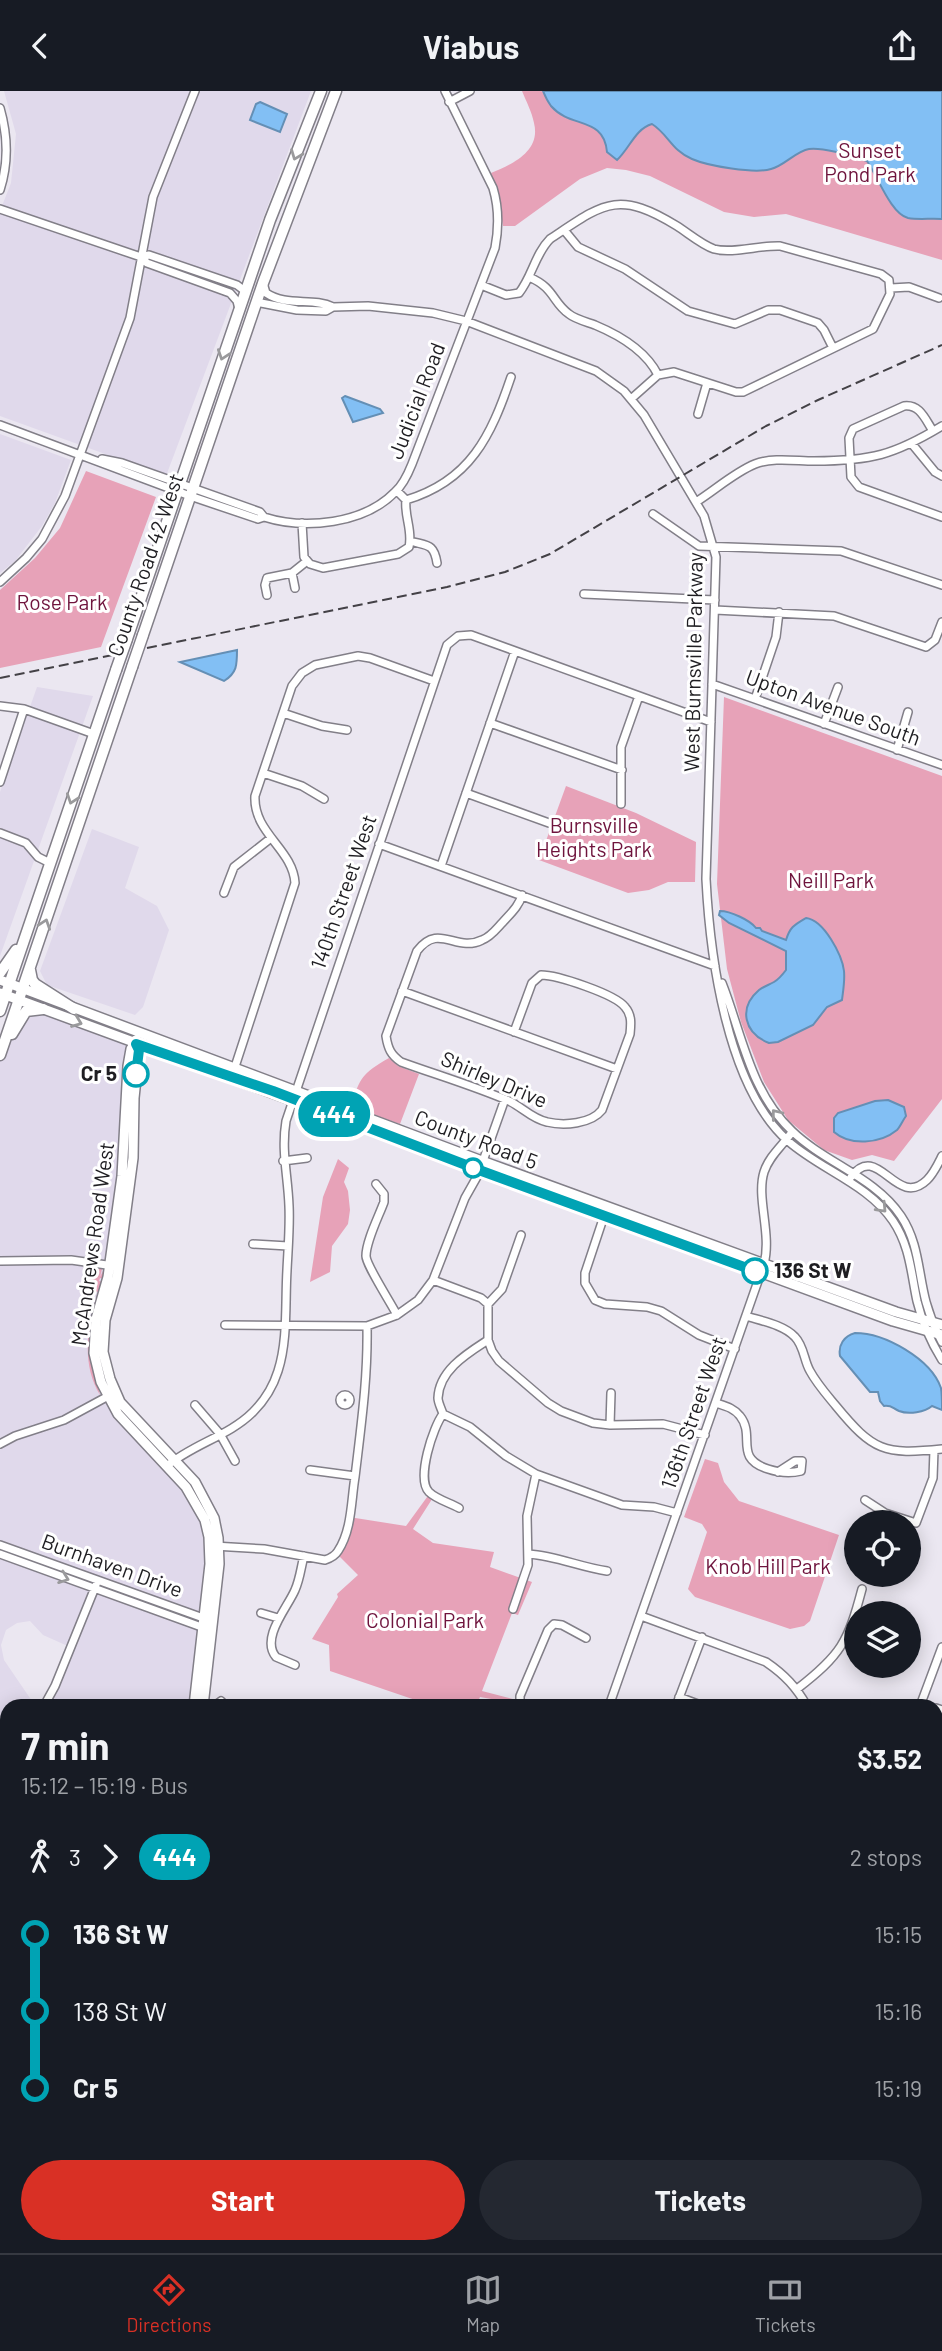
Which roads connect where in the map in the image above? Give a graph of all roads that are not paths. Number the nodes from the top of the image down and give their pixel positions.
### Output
1 (195, 91) edge
2 (321, 91) edge
3 (336, 91) edge
4 (444, 91) edge
5 (470, 91) edge
6 (449, 102) junction
7 (0, 108) edge
8 (0, 190) edge
9 (0, 209) edge
10 (270, 220) junction
11 (564, 230) junction
12 (141, 257) junction
13 (529, 277) junction
14 (263, 283) junction
15 (481, 285) junction
16 (891, 288) junction
17 (245, 291) junction
18 (939, 298) dead end
19 (256, 302) junction
20 (333, 307) junction
21 (239, 309) junction
22 (466, 321) junction
23 (833, 348) junction
24 (236, 361) junction
25 (658, 375) junction
26 (511, 377) dead end
27 (707, 383) junction
28 (631, 399) junction
29 (698, 414) dead end
30 (0, 425) edge
31 (942, 426) edge
32 (933, 431) junction
33 (912, 444) junction
34 (81, 454) junction
35 (850, 461) junction
36 (942, 476) edge
37 (178, 488) junction
38 (397, 491) junction
39 (192, 493) junction
40 (406, 500) junction
41 (696, 502) junction
42 (653, 514) dead end
43 (942, 517) edge
44 (302, 523) junction
45 (410, 541) junction
46 (714, 545) junction
47 (307, 561) junction
48 (437, 563) dead end
49 (292, 573) junction
50 (0, 582) edge
51 (942, 586) edge
52 (295, 589) dead end
53 (584, 594) dead end
54 (267, 595) dead end
55 (715, 600) junction
56 (715, 610) junction
57 (779, 612) junction
58 (942, 622) edge
59 (515, 651) junction
60 (116, 670) junction
61 (434, 681) junction
62 (712, 684) junction
63 (838, 687) dead end
64 (639, 696) junction
65 (755, 699) junction
66 (0, 706) edge
67 (24, 709) junction
68 (908, 712) dead end
69 (283, 713) junction
70 (711, 722) junction
71 (490, 723) junction
72 (824, 724) junction
73 (347, 730) dead end
74 (94, 734) junction
75 (108, 738) junction
76 (897, 750) junction
77 (942, 765) edge
78 (622, 770) junction
79 (263, 772) junction
80 (0, 782) edge
81 (466, 793) junction
82 (324, 799) dead end
83 (621, 804) dead end
84 (549, 823) dead end
85 (77, 828) junction
86 (0, 833) edge
87 (271, 838) junction
88 (379, 844) junction
89 (50, 863) junction
90 (441, 866) junction
91 (224, 893) dead end
92 (522, 895) junction
93 (28, 928) junction
94 (715, 966) junction
95 (29, 969) junction
96 (0, 973) edge
97 (5, 982) edge
98 (23, 989) junction
99 (402, 992) junction
100 (3, 994) edge
101 (19, 1000) junction
102 (43, 1009) junction
103 (74, 1009) junction
104 (0, 1011) edge
105 (138, 1032) junction
106 (514, 1032) junction
107 (136, 1044) junction
108 (0, 1056) edge
109 (617, 1069) junction
110 (233, 1072) junction
111 (294, 1094) junction
112 (505, 1099) junction
113 (792, 1132) junction
114 (787, 1140) junction
115 (942, 1156) edge
116 (307, 1158) dead end
117 (284, 1161) junction
118 (481, 1166) junction
119 (853, 1174) junction
120 (848, 1182) junction
121 (376, 1184) dead end
122 (604, 1216) junction
123 (521, 1235) dead end
124 (253, 1244) dead end
125 (288, 1246) junction
126 (911, 1248) junction
127 (0, 1261) edge
128 (114, 1266) junction
129 (762, 1268) junction
130 (433, 1280) junction
131 (917, 1301) junction
132 (488, 1304) junction
133 (904, 1314) junction
134 (397, 1315) junction
135 (746, 1316) junction
136 (923, 1320) junction
137 (285, 1324) junction
138 (225, 1325) dead end
139 (367, 1326) junction
140 (937, 1331) edge
141 (488, 1340) junction
142 (735, 1349) junction
143 (942, 1360) edge
144 (611, 1393) dead end
145 (111, 1395) junction
146 (350, 1401) dead end
147 (365, 1403) junction
148 (716, 1403) junction
149 (195, 1405) dead end
150 (443, 1414) junction
151 (610, 1425) junction
152 (220, 1434) junction
153 (705, 1435) junction
154 (0, 1444) edge
155 (938, 1449) edge
156 (235, 1461) dead end
157 (170, 1463) junction
158 (310, 1470) dead end
159 (778, 1472) dead end
160 (536, 1474) junction
161 (355, 1476) junction
162 (865, 1500) dead end
163 (459, 1507) dead end
164 (677, 1513) junction
165 (0, 1545) edge
166 (214, 1546) junction
167 (0, 1554) edge
168 (529, 1554) junction
169 (303, 1556) junction
170 (607, 1571) dead end
171 (98, 1580) junction
172 (94, 1588) junction
173 (862, 1589) dead end
174 (513, 1609) dead end
175 (261, 1613) dead end
176 (641, 1616) junction
177 (278, 1618) junction
178 (208, 1624) junction
179 (586, 1637) dead end
180 (702, 1637) junction
181 (942, 1647) edge
182 (295, 1665) dead end
183 (797, 1689) junction
184 (679, 1697) joint
185 (48, 1699) edge
186 (205, 1699) edge
187 (520, 1699) edge
188 (611, 1699) edge
189 (684, 1699) edge
190 (803, 1699) edge
191 (922, 1699) edge

1 - 12 street
2 -> 10 highway, County Road 42 West
3 - 14 highway, County Road 42 West
4 - 6 street, Judicial Road
5 - 6 street
6 - 15 street, Judicial Road
7 - 8 street
9 - 12 street
10 - 17 highway, County Road 42 West
10 - 19 highway
11 - 13 street
11 - 16 street
11 - 23 street
12 - 17 street
12 - 21 street
12 - 34 street
13 - 15 street
13 - 25 street
14 - 19 highway, County Road 42 West
14 - 20 street
15 - 22 street, Judicial Road
16 - 18 street
16 - 23 street
17 - 21 highway, County Road 42 West
17 - 24 highway
19 - 20 street
19 - 24 highway, County Road 42 West
20 - 22 street, West Burnsville Parkway
21 -> 37 highway, County Road 42 West
22 - 28 street, West Burnsville Parkway
22 - 38 street, Judicial Road
23 - 27 street
24 - 39 highway, County Road 42 West
25 - 27 street
25 - 28 street
26 - 40 street
27 - 29 street
28 - 41 street, West Burnsville Parkway
30 - 34 street, Judicial Road
31 - 32 street
32 - 33 street
32 - 35 street
33 - 35 street
33 - 36 street
34 - 37 street, Judicial Road
34 - 50 street
35 - 41 street
35 - 43 street
37 - 39 street, Judicial Road
37 - 60 highway, County Road 42 West, bridge
38 - 40 street, Judicial Road
38 - 44 street, Judicial Road
39 - 44 street, Judicial Road
39 - 75 highway, County Road 42 West, bridge
40 - 45 street
41 - 46 street, West Burnsville Parkway
42 - 46 street
44 - 47 street
45 - 47 street
45 - 48 street
46 - 51 street
46 - 55 street, West Burnsville Parkway
47 - 49 street
49 - 52 street
49 - 54 street
53 - 55 street
55 - 56 street, West Burnsville Parkway
56 - 57 street
56 - 62 street, West Burnsville Parkway
57 - 58 street
57 - 65 street
59 - 61 street, 140th Street West
59 - 64 street
59 - 71 street
60 - 74 highway, County Road 42 West
60 - 75 highway
61 - 69 street
61 - 88 street, 140th Street West
62 - 65 street, Upton Avenue South
62 - 70 street, West Burnsville Parkway
63 - 72 street
64 - 70 street
64 - 78 street
65 - 72 street, Upton Avenue South
66 - 67 street
67 - 74 street
67 - 80 street
68 - 76 street
69 - 73 street
69 - 79 street
70 - 94 street, West Burnsville Parkway
71 - 78 street
71 - 81 street
72 - 76 street, Upton Avenue South
74 - 85 highway
74 -> 89 highway, County Road 42 West
75 - 85 highway, County Road 42 West
76 - 77 street, Upton Avenue South
78 - 83 street
79 - 82 street
79 - 87 street
81 - 84 street
81 - 90 street
95 -> 85 highway, County Road 42 West
86 - 89 street
87 - 91 street
87 - 110 street
88 - 90 street
88 - 111 street, 140th Street West
89 - 93 highway, County Road 42 West
90 - 92 street
92 - 94 street
92 - 99 street, Shirley Drive
93 - 96 highway
93 - 97 highway, County Road 42 West
113 -> 94 street, West Burnsville Parkway
94 - 114 street, West Burnsville Parkway
95 - 98 highway, County Road 42 West
95 - 103 highway
97 - 98 main road, County Road 5
97 - 100 highway, County Road 42 West
98 - 101 highway, County Road 42 West
98 - 103 main road, County Road 5
99 - 106 street
99 - 112 street, Shirley Drive
100 - 101 main road, County Road 5
100 - 104 highway, County Road 42 West
101 - 102 main road, County Road 5
101 - 108 highway, County Road 42 West
102 -> 107 main road, County Road 5
102 - 108 highway
103 - 105 main road, County Road 5
105 - 107 main road, McAndrews Road West
105 - 110 main road, County Road 5
106 - 109 street
106 - 109 street, Shirley Drive
107 - 110 main road, County Road 5
107 - 128 main road, McAndrews Road West
109 - 112 street, Shirley Drive
110 - 111 main road, County Road 5
111 - 117 street, 140th Street West
111 - 118 main road, County Road 5
112 - 118 street
113 - 114 street, 136th Street West
113 - 119 street, West Burnsville Parkway
114 - 120 street, West Burnsville Parkway
114 - 129 street, 136th Street West
115 - 119 street
116 - 117 street
117 - 125 street, 140th Street West
118 - 122 main road, County Road 5
118 - 129 main road, County Road 5
118 - 130 street
119 - 120 street
119 - 126 street, West Burnsville Parkway
120 -> 126 street, West Burnsville Parkway
121 - 134 street
122 - 129 main road, County Road 5
122 - 142 street
123 - 132 street
124 - 125 street
125 - 137 street, 140th Street West
126 - 131 street, West Burnsville Parkway
126 - 140 street, West Burnsville Parkway
127 - 128 street
128 - 145 main road, McAndrews Road West
129 - 133 main road, County Road 5
129 - 135 street, 136th Street West
129 - 140 main road, County Road 5
130 - 132 street
130 - 134 street
131 - 133 street
131 - 136 street, West Burnsville Parkway
132 - 141 street
133 - 136 main road, County Road 5
134 - 139 street
135 - 142 street, 136th Street West
135 - 155 street
136 - 140 main road, County Road 5
137 - 138 street
137 - 139 street
137 - 152 street, 140th Street West
139 - 147 street
140 - 143 street, West Burnsville Parkway
141 - 150 street
141 - 151 street
142 - 148 street, 136th Street West
144 - 151 street
145 - 154 street
145 - 157 main road, McAndrews Road West
146 - 147 street
147 - 161 street
148 - 153 street, 136th Street West
148 - 159 street
149 - 152 street
150 - 160 street
150 - 163 street
151 - 153 street
152 - 156 street
152 - 157 street, 140th Street West
153 - 164 street, 136th Street West
155 - 162 street
157 - 166 main road, McAndrews Road West
158 - 161 street
160 - 164 street
160 - 168 street
161 - 169 street
164 - 176 street, 136th Street West
165 - 171 street, Burnhaven Drive
166 - 169 street
166 - 178 main road, McAndrews Road West
167 -> 172 street, Burnhaven Drive
168 - 170 street
168 - 174 street
169 - 177 street
171 - 172 street
171 - 178 street, Burnhaven Drive
172 - 178 street, Burnhaven Drive
172 - 185 street
173 - 183 street
175 - 177 street
176 - 180 street
176 - 188 street, 136th Street West
177 - 182 street
178 - 186 main road, McAndrews Road West
179 - 187 street
180 - 183 street
180 - 184 street
181 - 191 street
183 - 190 street
184 - 189 street

